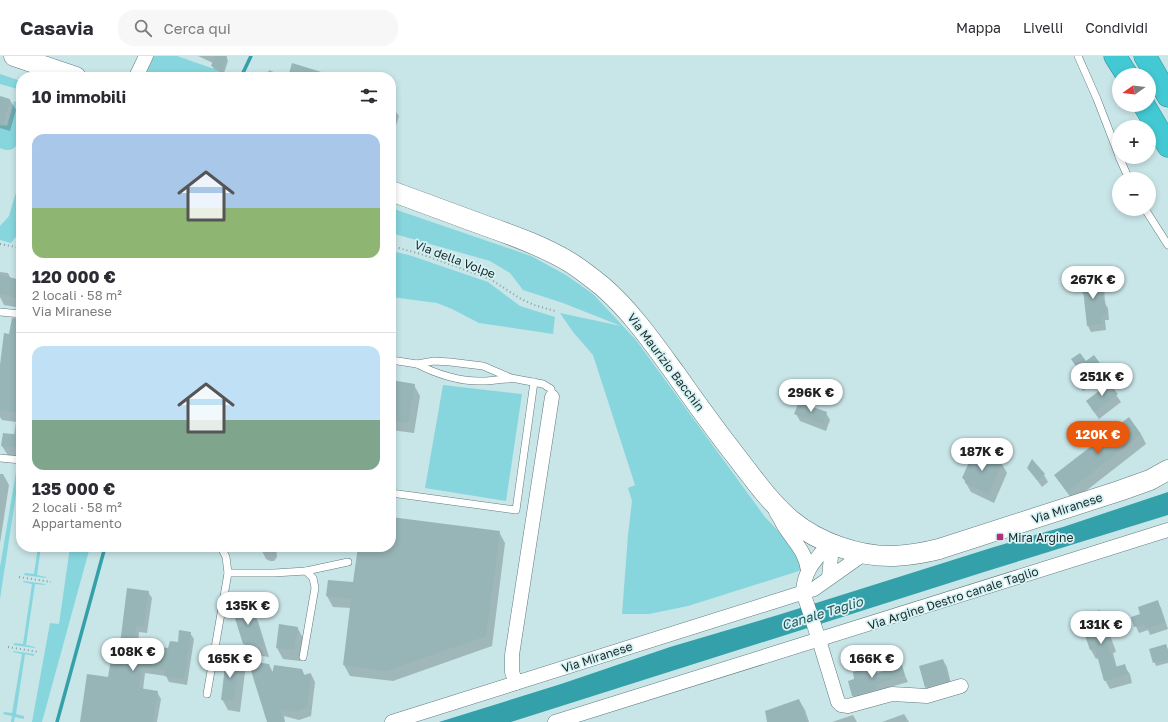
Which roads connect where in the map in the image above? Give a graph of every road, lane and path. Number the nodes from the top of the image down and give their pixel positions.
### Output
1 (14, 56) edge
2 (146, 56) edge
3 (1078, 56) edge
4 (1116, 56) edge
5 (1145, 56) edge
6 (1122, 68) edge
7 (61, 72) edge
8 (138, 72) edge
9 (1168, 96) edge
10 (1148, 112) edge
11 (1112, 139) edge
12 (1168, 146) edge
13 (396, 194) edge
14 (1149, 216) edge
15 (0, 244) edge
16 (1168, 245) edge
17 (16, 247) edge
18 (396, 247) edge
19 (0, 312) edge
20 (556, 312) dead end
21 (16, 314) edge
22 (396, 361) edge
23 (416, 364) junction
24 (511, 378) junction
25 (534, 382) junction
26 (552, 397) joint
27 (0, 458) edge
28 (16, 460) edge
29 (1168, 470) edge
30 (396, 494) edge
31 (769, 498) junction
32 (1168, 530) edge
33 (830, 543) junction
34 (224, 552) edge
35 (865, 553) junction
36 (348, 562) dead end
37 (808, 570) junction
38 (306, 572) junction
39 (228, 573) junction
40 (19, 577) dead end
41 (829, 578) junction
42 (51, 582) dead end
43 (804, 596) junction
44 (817, 635) junction
45 (8, 647) dead end
46 (40, 652) dead end
47 (303, 657) dead end
48 (516, 683) junction
49 (961, 686) dead end
50 (208, 694) dead end
51 (392, 722) edge
52 (554, 722) edge

1 - 7 main road
2 - 8 street
3 - 11 lane
4 - 6 highway
5 - 9 highway
10 - 12 highway
13 - 31 main road, Via Maurizio Bacchin
14 - 16 lane
15 - 17 path
18 - 20 path, Via della Volpe
19 - 21 lane
22 - 23 lane
23 - 24 lane
23 - 24 lane
24 - 25 lane
25 - 26 lane
25 - 30 lane
26 - 48 street
27 - 28 lane
29 - 35 main road, Via Miranese
31 - 33 main road, Via Maurizio Bacchin
31 - 37 street
32 - 44 street, Via Argine Destro canale Taglio
33 - 35 main road, Via Maurizio Bacchin
33 - 37 street
33 - 41 street
34 - 39 lane
35 - 41 street, Via Miranese
36 - 38 lane
37 - 43 street
38 - 39 lane
38 - 47 lane
39 - 50 lane
40 - 42 path
41 - 43 street, Via Miranese
43 - 44 street
43 - 48 street, Via Miranese
44 - 49 street
44 - 52 street, Via Argine Destro canale Taglio
45 - 46 path
48 - 51 street, Via Miranese

